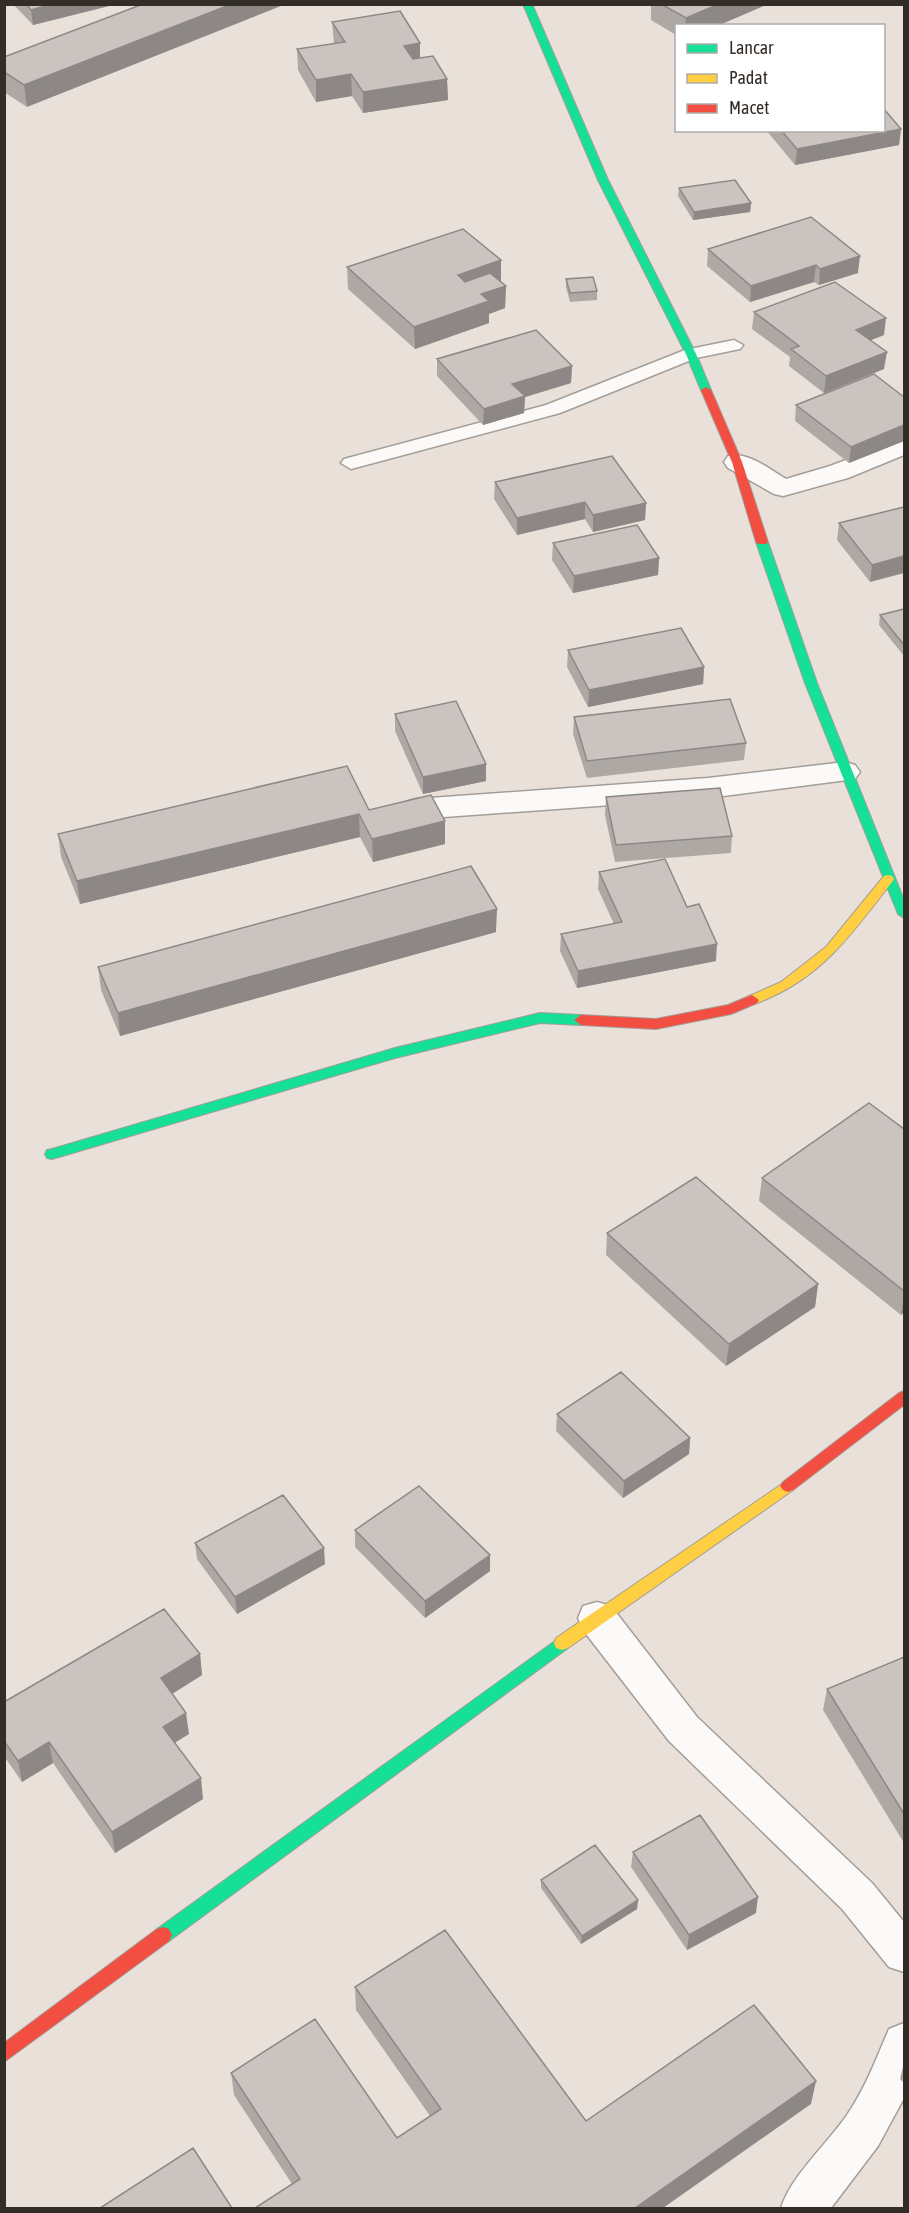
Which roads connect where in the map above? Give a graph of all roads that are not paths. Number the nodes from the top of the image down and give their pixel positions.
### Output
1 (527, 4) edge
2 (734, 345) dead end
3 (691, 354) junction
4 (904, 446) edge
5 (737, 462) junction
6 (351, 463) dead end
7 (845, 772) junction
8 (416, 809) edge
9 (888, 879) junction
10 (904, 914) edge
11 (52, 1154) dead end
12 (904, 1397) edge
13 (597, 1618) junction
14 (904, 1953) edge
15 (904, 2043) edge
16 (4, 2054) edge
17 (803, 2208) edge

1 - 3 street
2 - 3 lane
3 - 5 street
3 - 6 lane
4 - 5 street
5 - 7 street
7 - 8 street
7 - 9 street
9 - 10 street
9 - 11 street
12 - 13 street
13 - 14 street
13 - 16 street
15 - 17 street

